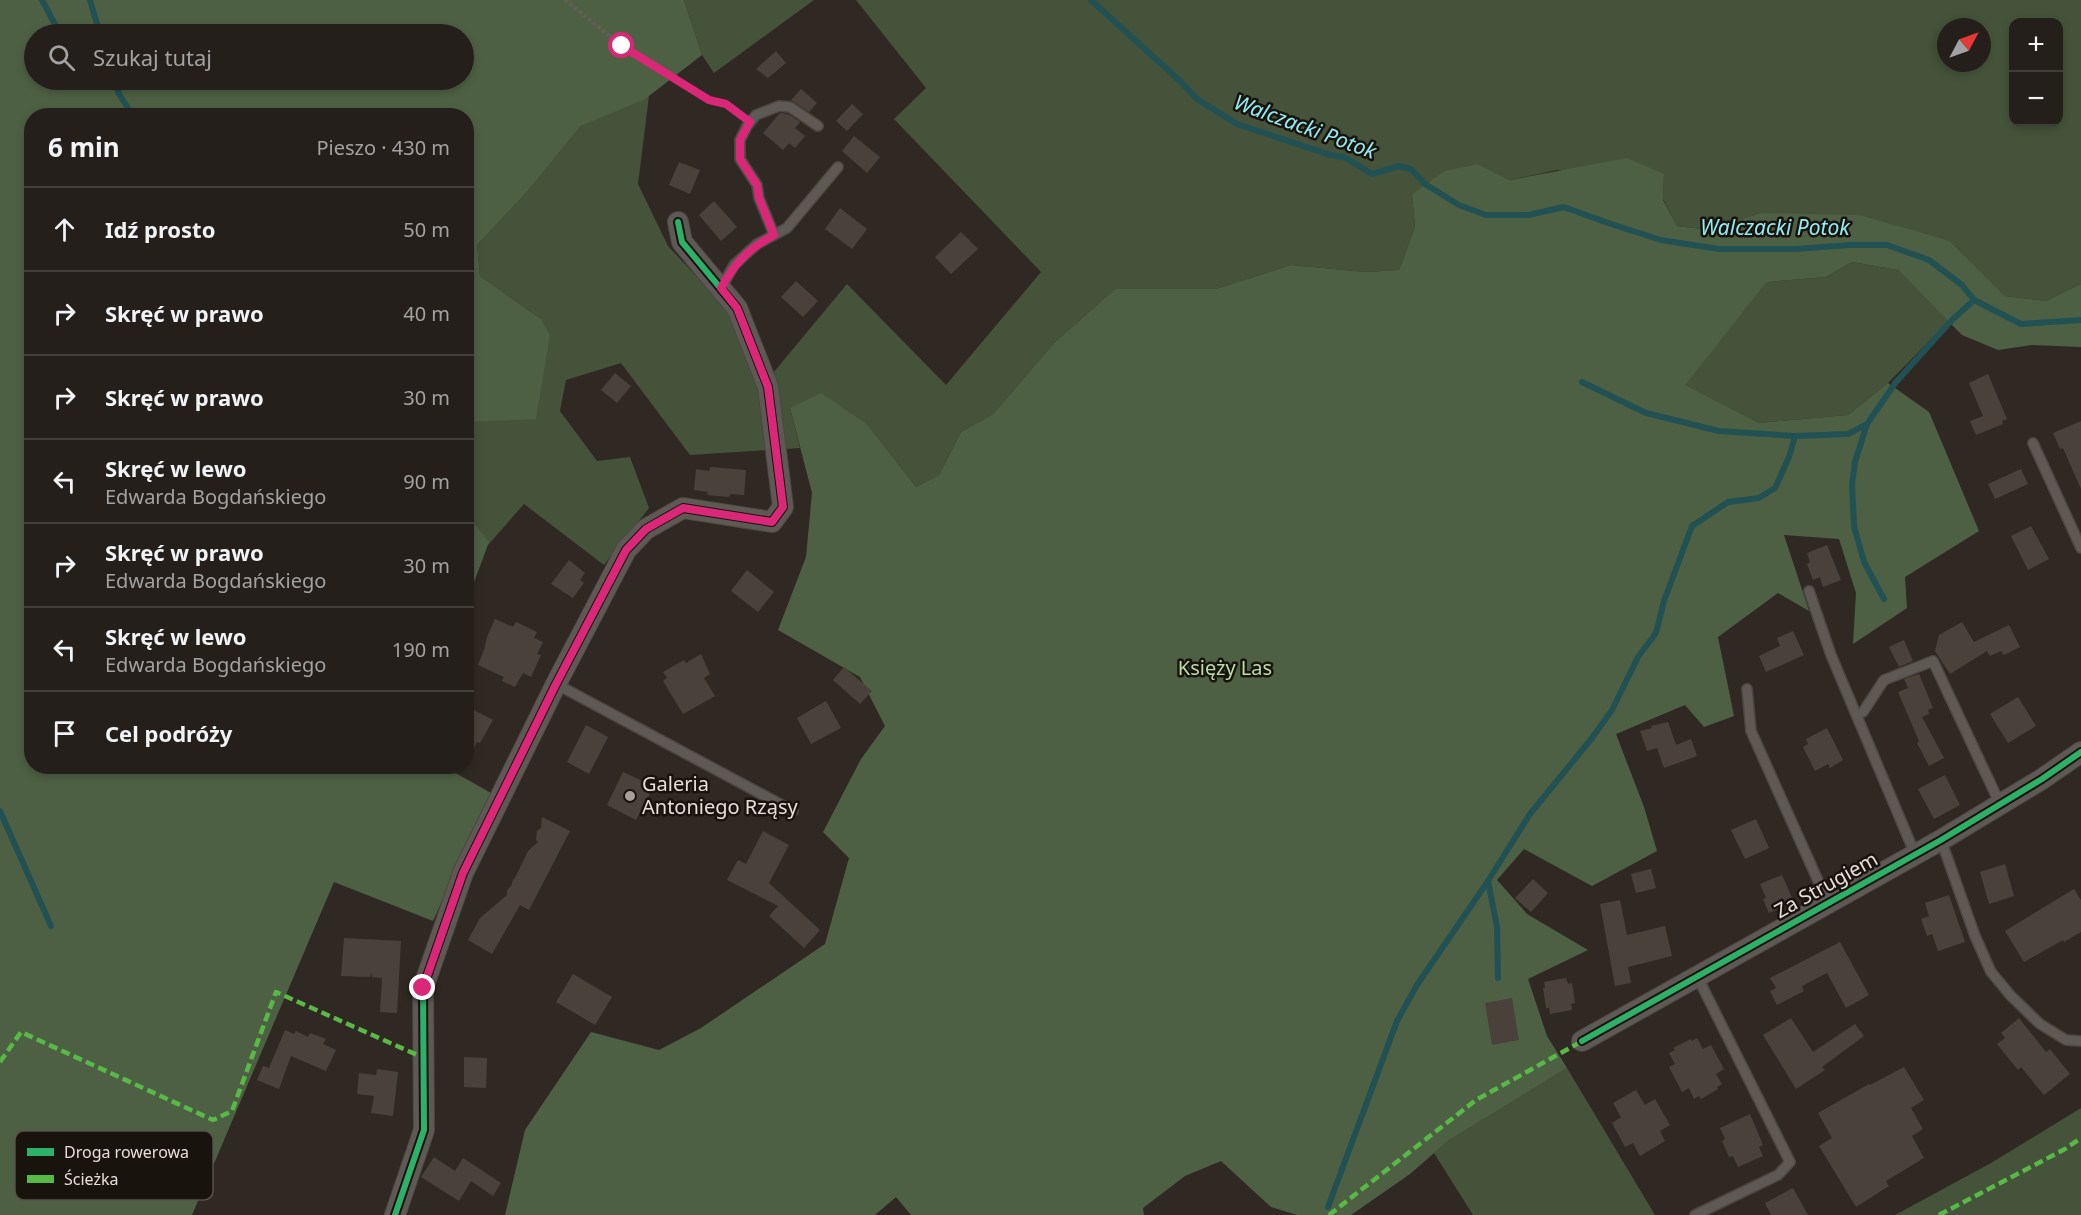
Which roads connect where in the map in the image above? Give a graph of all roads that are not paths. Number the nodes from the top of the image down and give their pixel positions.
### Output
1 (818, 126) dead end
2 (838, 167) dead end
3 (678, 222) dead end
4 (774, 235) junction
5 (721, 288) junction
6 (2033, 443) dead end
7 (2081, 548) edge
8 (1809, 591) dead end
9 (556, 684) junction
10 (1747, 689) dead end
11 (1863, 712) dead end
12 (2081, 752) edge
13 (2000, 804) junction
14 (793, 811) dead end
15 (1941, 840) junction
16 (1915, 854) junction
17 (1828, 903) junction
18 (1697, 976) junction
19 (1582, 1041) dead end
20 (2081, 1041) edge
21 (395, 1215) edge
22 (1695, 1215) edge

1 - 4 lane
2 - 4 lane
3 - 5 street
4 - 5 lane
5 - 9 street
6 - 7 lane
8 - 16 lane
9 - 14 lane
9 - 21 street
10 - 17 lane
11 - 13 lane
12 - 13 street, Za Strugiem
13 - 15 street, Za Strugiem
15 - 16 street, Za Strugiem
15 - 20 lane
16 - 17 street, Za Strugiem
17 - 18 street, Za Strugiem
18 - 19 street, Za Strugiem
18 - 22 lane

